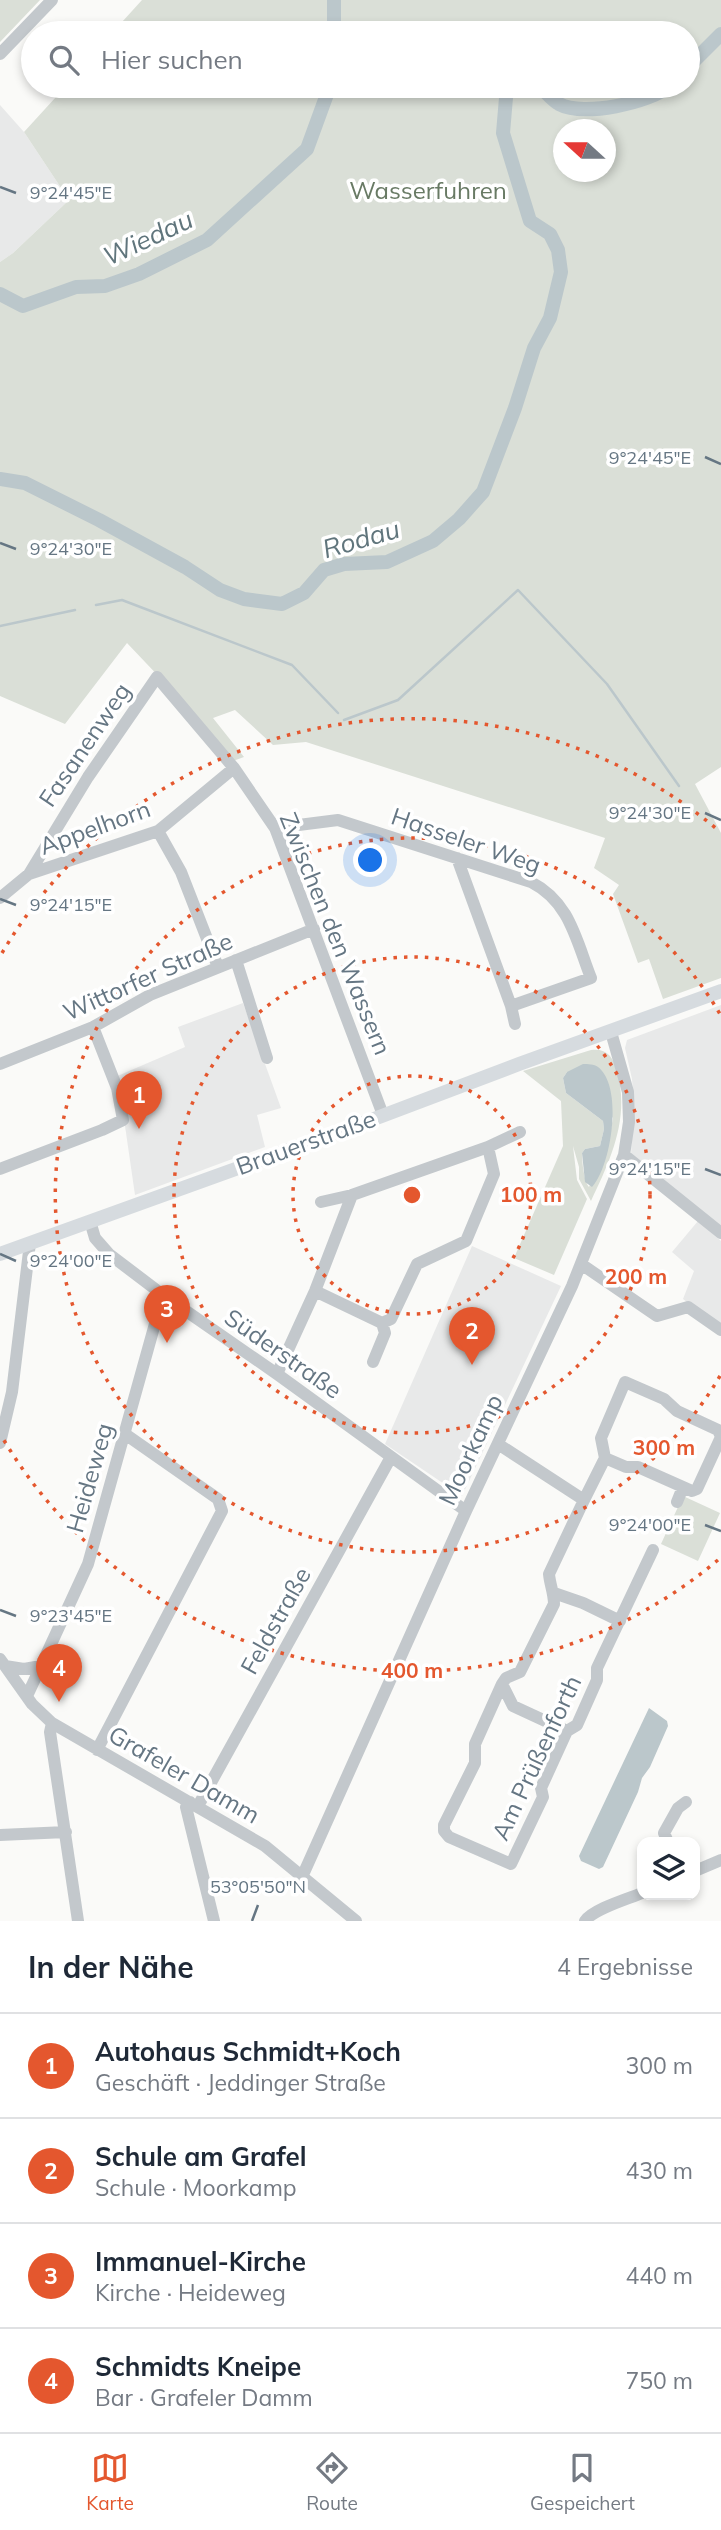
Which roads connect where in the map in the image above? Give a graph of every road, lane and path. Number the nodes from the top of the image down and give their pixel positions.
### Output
1 (52, 0) edge
2 (32, 21) edge
3 (21, 32) edge
4 (0, 54) edge
5 (157, 677) joint
6 (234, 768) junction
7 (275, 828) junction
8 (159, 831) junction
9 (457, 858) junction
10 (29, 874) junction
11 (2, 894) edge
12 (314, 929) junction
13 (236, 960) junction
14 (218, 967) junction
15 (721, 991) edge
16 (512, 1006) junction
17 (515, 1024) dead end
18 (93, 1027) junction
19 (611, 1032) junction
20 (267, 1058) dead end
21 (0, 1063) edge
22 (383, 1115) junction
23 (520, 1132) dead end
24 (488, 1147) junction
25 (624, 1155) junction
26 (0, 1169) edge
27 (352, 1195) junction
28 (321, 1202) dead end
29 (90, 1221) junction
30 (721, 1233) edge
31 (30, 1243) junction
32 (0, 1254) edge
33 (581, 1264) junction
34 (315, 1291) junction
35 (163, 1296) junction
36 (382, 1324) junction
37 (721, 1330) edge
38 (373, 1362) dead end
39 (277, 1374) junction
40 (2, 1424) edge
41 (125, 1434) junction
42 (0, 1443) edge
43 (498, 1444) junction
44 (391, 1457) junction
45 (604, 1458) junction
46 (683, 1488) junction
47 (584, 1500) junction
48 (677, 1502) dead end
49 (466, 1511) junction
50 (653, 1550) dead end
51 (554, 1592) junction
52 (620, 1621) junction
53 (3, 1662) edge
54 (41, 1666) junction
55 (502, 1684) junction
56 (27, 1696) junction
57 (52, 1723) junction
58 (567, 1731) junction
59 (97, 1749) junction
60 (686, 1801) dead end
61 (194, 1804) junction
62 (66, 1832) junction
63 (0, 1835) edge
64 (666, 1837) edge
65 (721, 1860) edge
66 (700, 1869) edge
67 (302, 1877) junction
68 (637, 1894) edge
69 (78, 1921) edge
70 (214, 1921) edge
71 (356, 1921) edge
72 (585, 1921) edge

1 - 2 street
3 - 4 street
5 - 6 street, Zwischen den Wassern
5 - 10 street, Fasanenweg
6 - 7 street, Zwischen den Wassern
6 - 8 street, Appelhorn
7 - 9 street, Hasseler Weg
7 - 12 street, Zwischen den Wassern
8 - 10 street, Appelhorn
8 - 14 street
9 - 16 street
9 - 16 street, Hasseler Weg
10 - 11 street, Appelhorn
12 - 13 street, Wittorfer Straße
12 - 22 street, Zwischen den Wassern
13 - 14 street, Wittorfer Straße
13 - 20 street
14 - 18 street, Wittorfer Straße
15 - 19 main road, Brauerstraße
16 - 17 street
18 - 21 street, Wittorfer Straße
18 - 26 street
19 - 22 main road, Brauerstraße
19 - 25 street, Moorkamp
22 - 29 main road, Brauerstraße
23 - 24 street
24 - 27 street
24 - 36 street
25 - 30 street
25 - 33 street, Moorkamp
27 - 28 street
27 - 34 street
29 - 31 main road, Brauerstraße
29 - 35 street, Süderstraße
31 - 32 main road, Brauerstraße
31 - 40 street
33 - 37 street
33 - 43 street, Moorkamp
34 - 36 street
34 - 39 street
35 - 39 street, Süderstraße
35 - 41 street, Heideweg
36 - 38 street
39 - 44 street, Süderstraße
40 - 42 street
41 - 54 street, Heideweg
41 - 59 street
43 - 47 street
43 - 49 street, Moorkamp
44 - 49 street, Süderstraße
44 - 61 street, Feldstraße
45 - 46 street
45 - 46 street
45 - 47 street, Am Prüßenforth
46 - 48 street
47 - 51 street, Am Prüßenforth
49 - 67 street, Moorkamp
50 - 52 street, Am Prüßenforth
51 - 52 street
51 - 55 street, Am Prüßenforth
52 - 58 street, Am Prüßenforth
53 - 54 street
53 - 56 street, Grafeler Damm
54 - 56 street, Heideweg
55 - 58 street
55 - 58 street, Am Prüßenforth
56 - 57 street, Grafeler Damm
57 - 59 street, Grafeler Damm
57 - 62 street
59 - 61 street, Grafeler Damm
60 - 64 street
61 - 67 street, Grafeler Damm
61 - 70 street
62 - 63 street
62 - 69 street
65 - 66 street
67 - 71 street, Grafeler Damm
68 - 72 street

